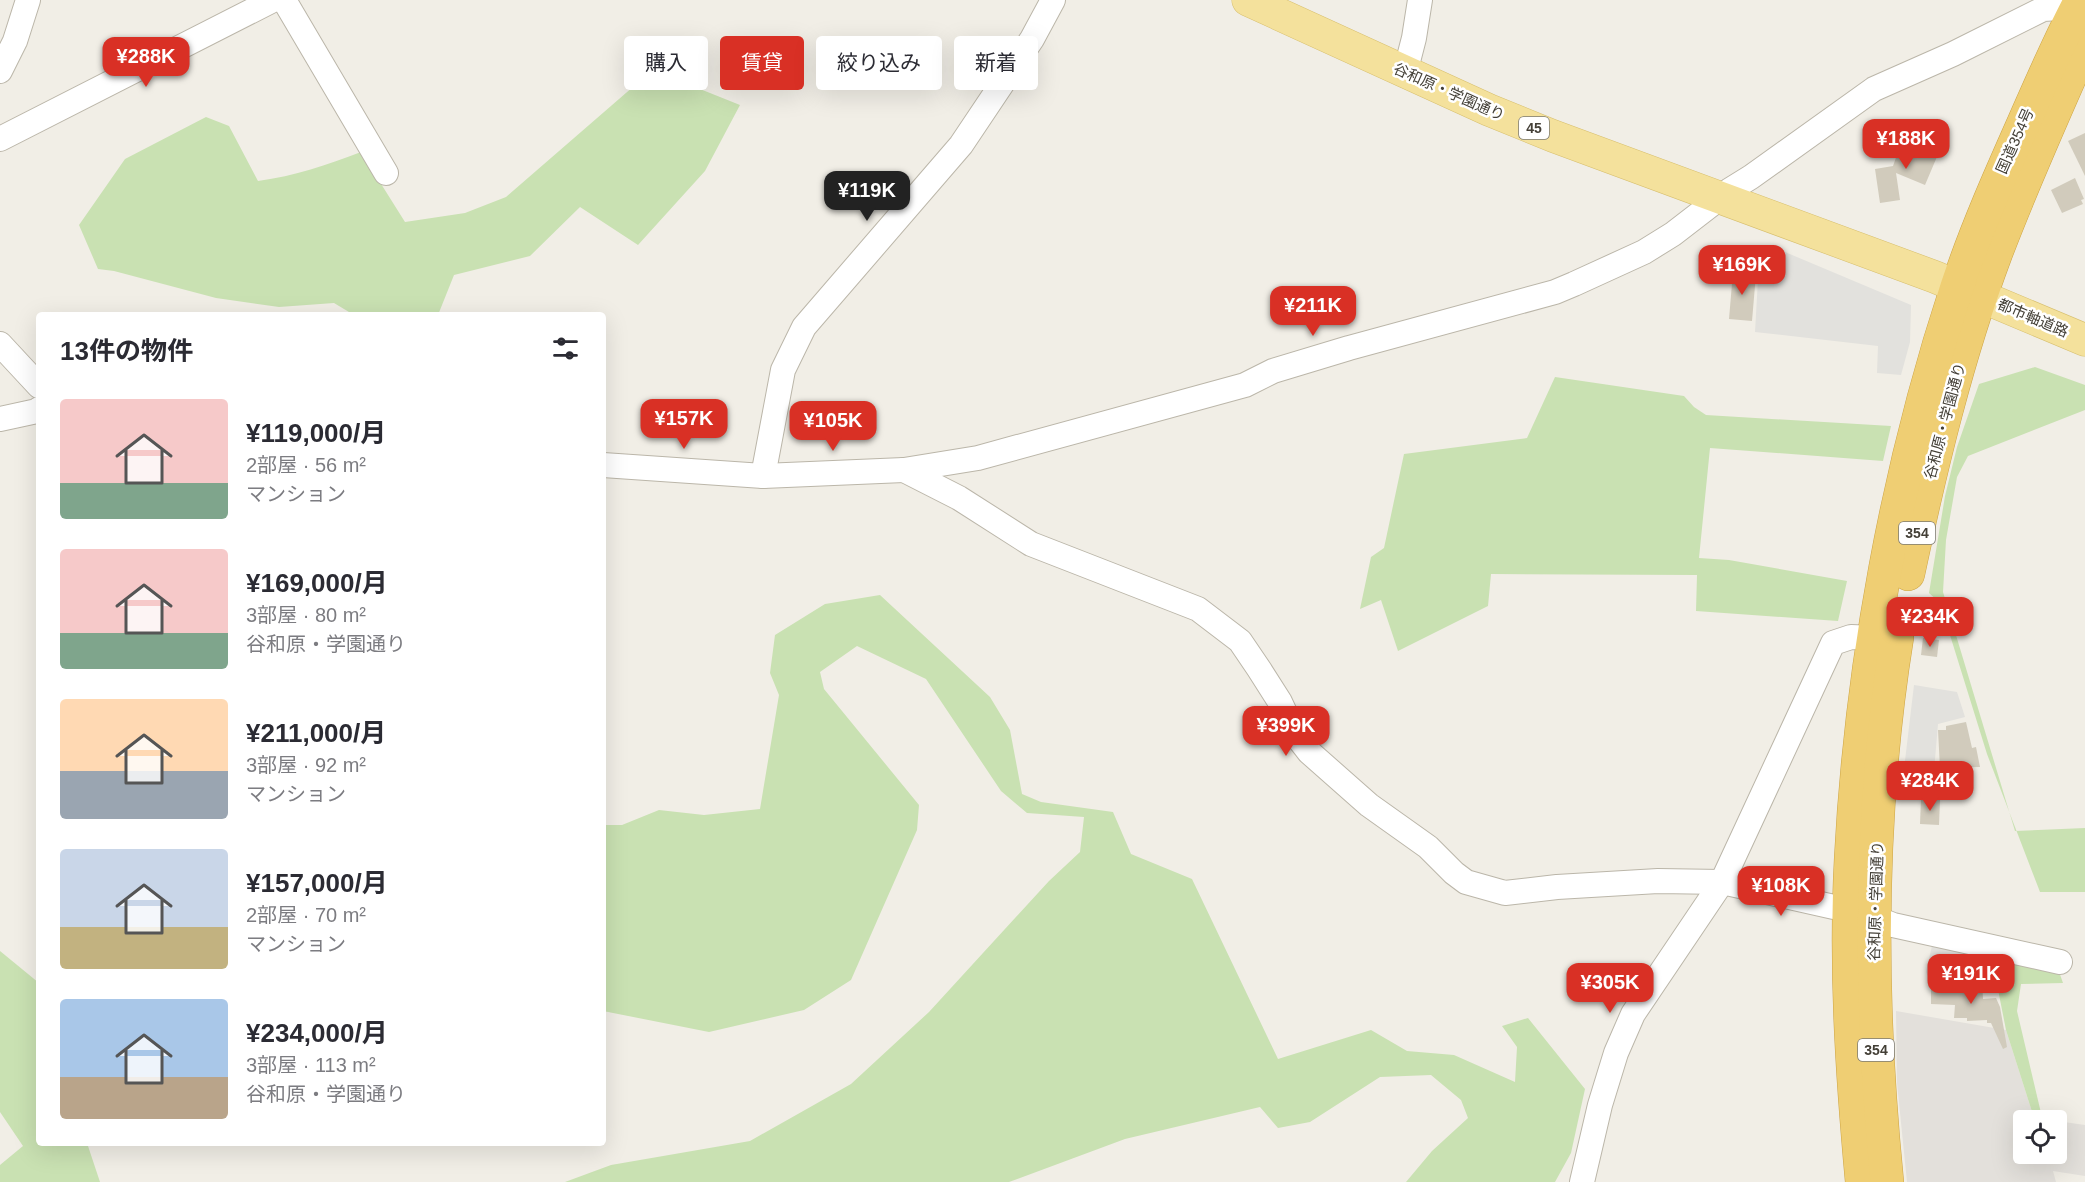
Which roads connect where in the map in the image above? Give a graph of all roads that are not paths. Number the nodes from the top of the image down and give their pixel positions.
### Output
1 (28, 0) edge
2 (273, 0) edge
3 (284, 0) edge
4 (1053, 0) edge
5 (1248, 0) edge
6 (1420, 0) edge
7 (2078, 7) edge
8 (2085, 44) edge
9 (0, 71) edge
10 (1405, 73) junction
11 (0, 139) edge
12 (387, 173) dead end
13 (1721, 197) junction
14 (1969, 292) junction
15 (2085, 340) edge
16 (0, 344) edge
17 (36, 383) edge
18 (36, 411) edge
19 (0, 418) edge
20 (606, 465) edge
21 (904, 470) junction
22 (763, 476) junction
23 (1874, 638) junction
24 (1722, 882) junction
25 (1861, 914) junction
26 (2060, 962) dead end
27 (1582, 1182) edge
28 (1862, 1182) edge
29 (1887, 1182) edge

1 - 9 street
2 - 11 street
3 - 12 street
4 - 22 street
5 - 10 main road, 谷和原・学園通り / 45
6 - 10 street
7 - 13 street
7 - 14 highway, 国道354号 / 354
8 - 14 highway, 国道354号 / 354
10 - 13 main road, 谷和原・学園通り / 45
13 - 14 main road, 谷和原・学園通り / 45
13 - 21 street
14 - 15 main road, 都市軸道路
14 - 23 highway, 谷和原・学園通り / 354
14 - 25 highway, 谷和原・学園通り / 354
16 - 17 street
18 - 19 street
20 - 22 street
21 - 22 street
21 - 24 street
23 - 24 street
23 - 25 highway, 谷和原・学園通り / 354
24 - 25 street
24 - 27 street
25 - 26 street
25 - 28 highway, 谷和原・学園通り / 354
25 - 29 highway, 谷和原・学園通り / 354

